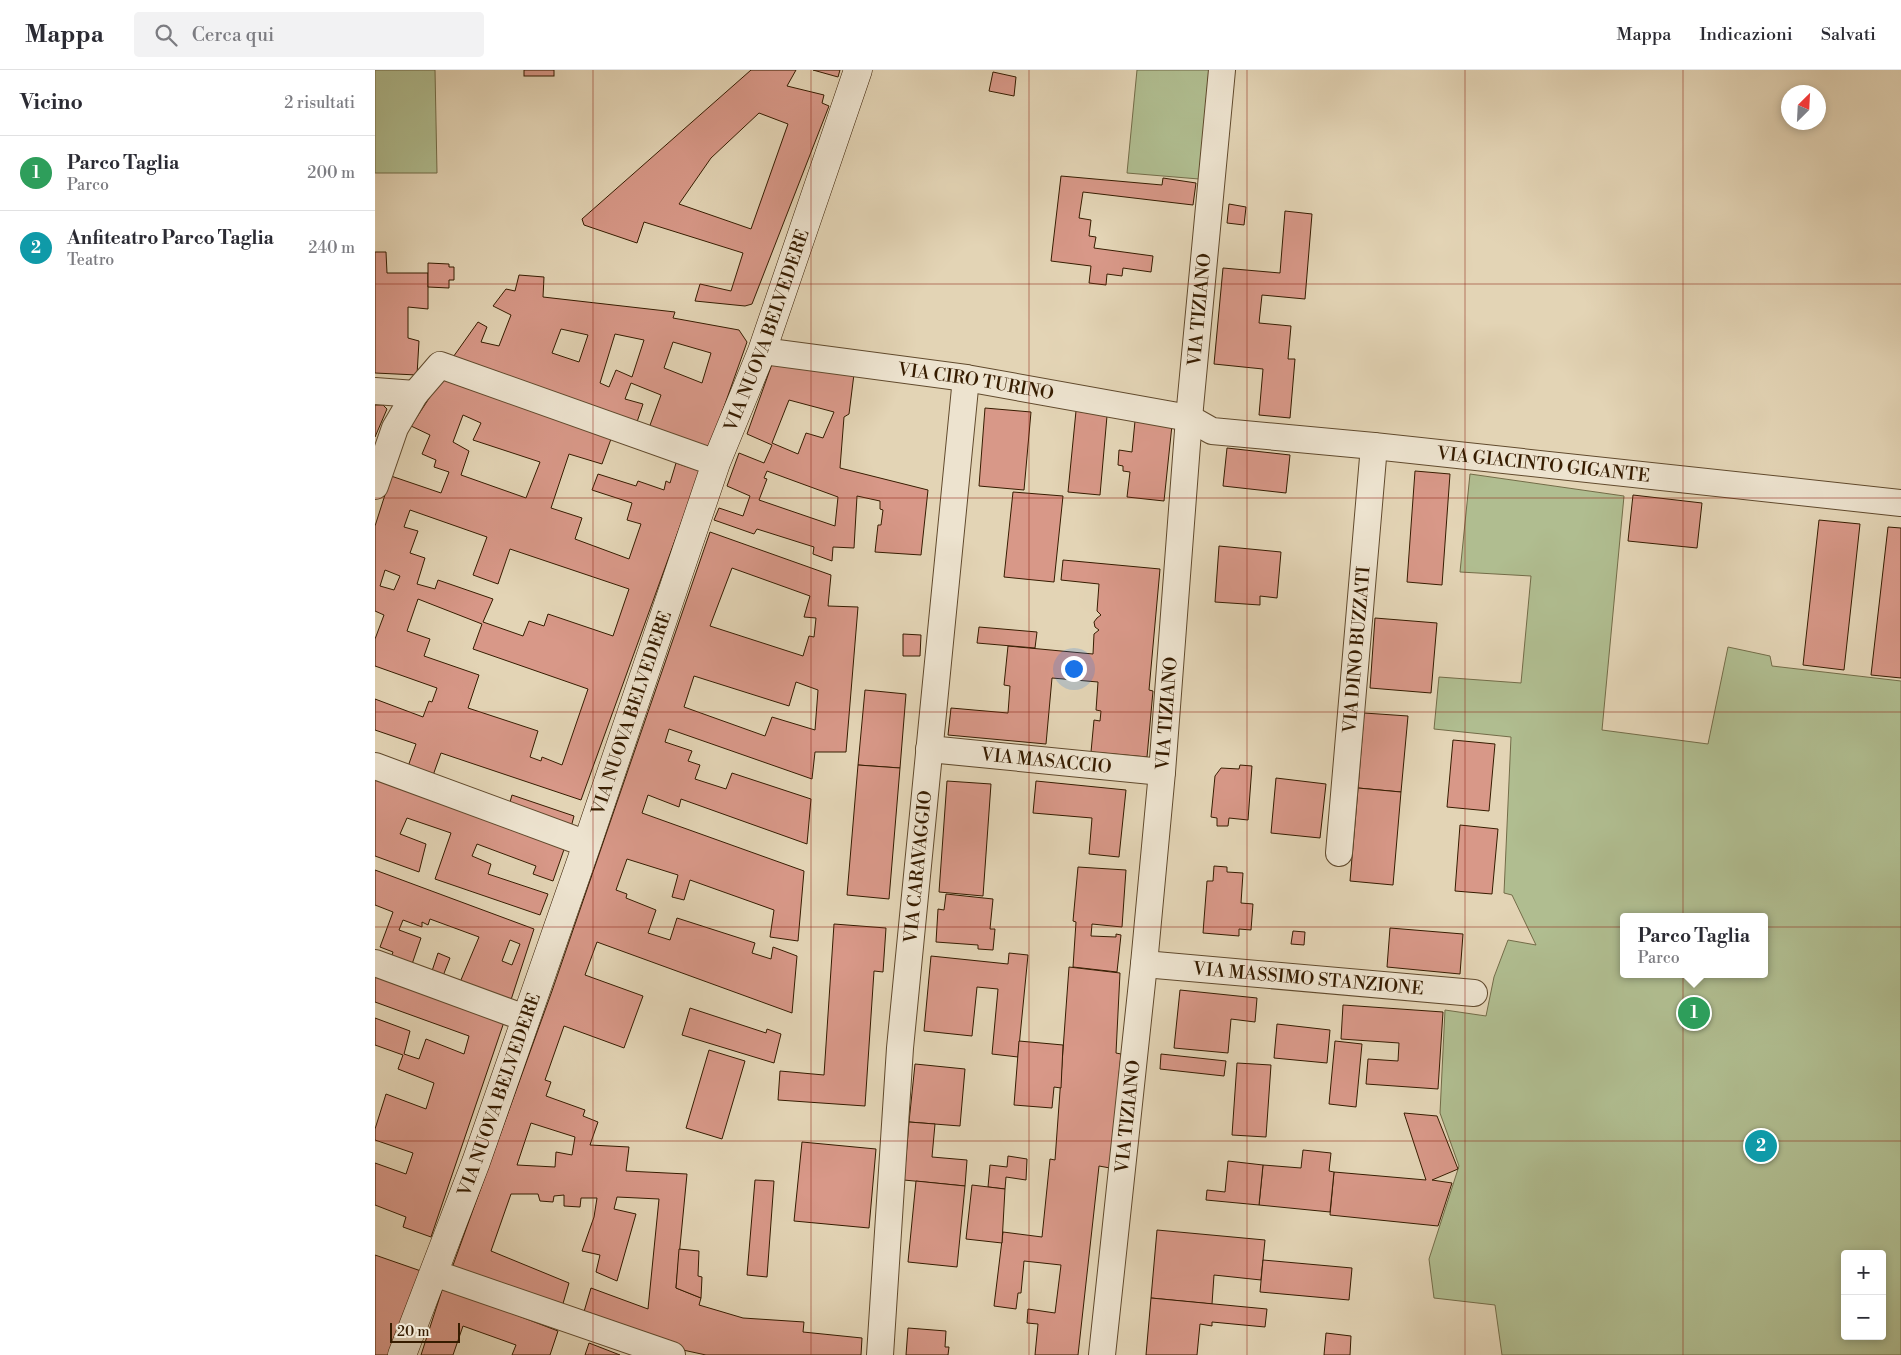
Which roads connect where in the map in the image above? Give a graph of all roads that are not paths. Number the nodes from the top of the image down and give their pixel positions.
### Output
1 (858, 70) edge
2 (1222, 70) edge
3 (762, 350) junction
4 (966, 378) junction
5 (375, 391) edge
6 (415, 394) junction
7 (1189, 418) junction
8 (1374, 446) junction
9 (717, 463) junction
10 (375, 486) edge
11 (1901, 503) edge
12 (929, 749) junction
13 (375, 766) edge
14 (1162, 772) junction
15 (587, 844) junction
16 (1339, 853) dead end
17 (375, 963) edge
18 (1144, 964) junction
19 (1474, 993) dead end
20 (525, 1018) junction
21 (434, 1273) junction
22 (402, 1355) edge
23 (672, 1355) edge
24 (880, 1355) edge
25 (1102, 1355) edge

1 - 3 street, VIA NUOVA BELVEDERE
2 - 7 street, VIA TIZIANO
3 - 4 street, VIA CIRO TURINO
3 - 9 street, VIA NUOVA BELVEDERE
4 - 7 street, VIA CIRO TURINO
4 - 12 street, VIA CARAVAGGIO
5 - 6 street
6 - 9 street
6 - 10 street
7 - 8 street, VIA GIACINTO GIGANTE
7 - 14 street, VIA TIZIANO
8 - 11 street, VIA GIACINTO GIGANTE
8 - 16 street, VIA DINO BUZZATI
9 - 15 street, VIA NUOVA BELVEDERE
12 - 14 street, VIA MASACCIO
12 - 24 street, VIA CARAVAGGIO
13 - 15 street
14 - 18 street, VIA TIZIANO
15 - 20 street, VIA NUOVA BELVEDERE
17 - 20 street
18 - 19 street, VIA MASSIMO STANZIONE
18 - 25 street, VIA TIZIANO
20 - 21 street, VIA NUOVA BELVEDERE
21 - 22 street, VIA NUOVA BELVEDERE
21 - 23 street

